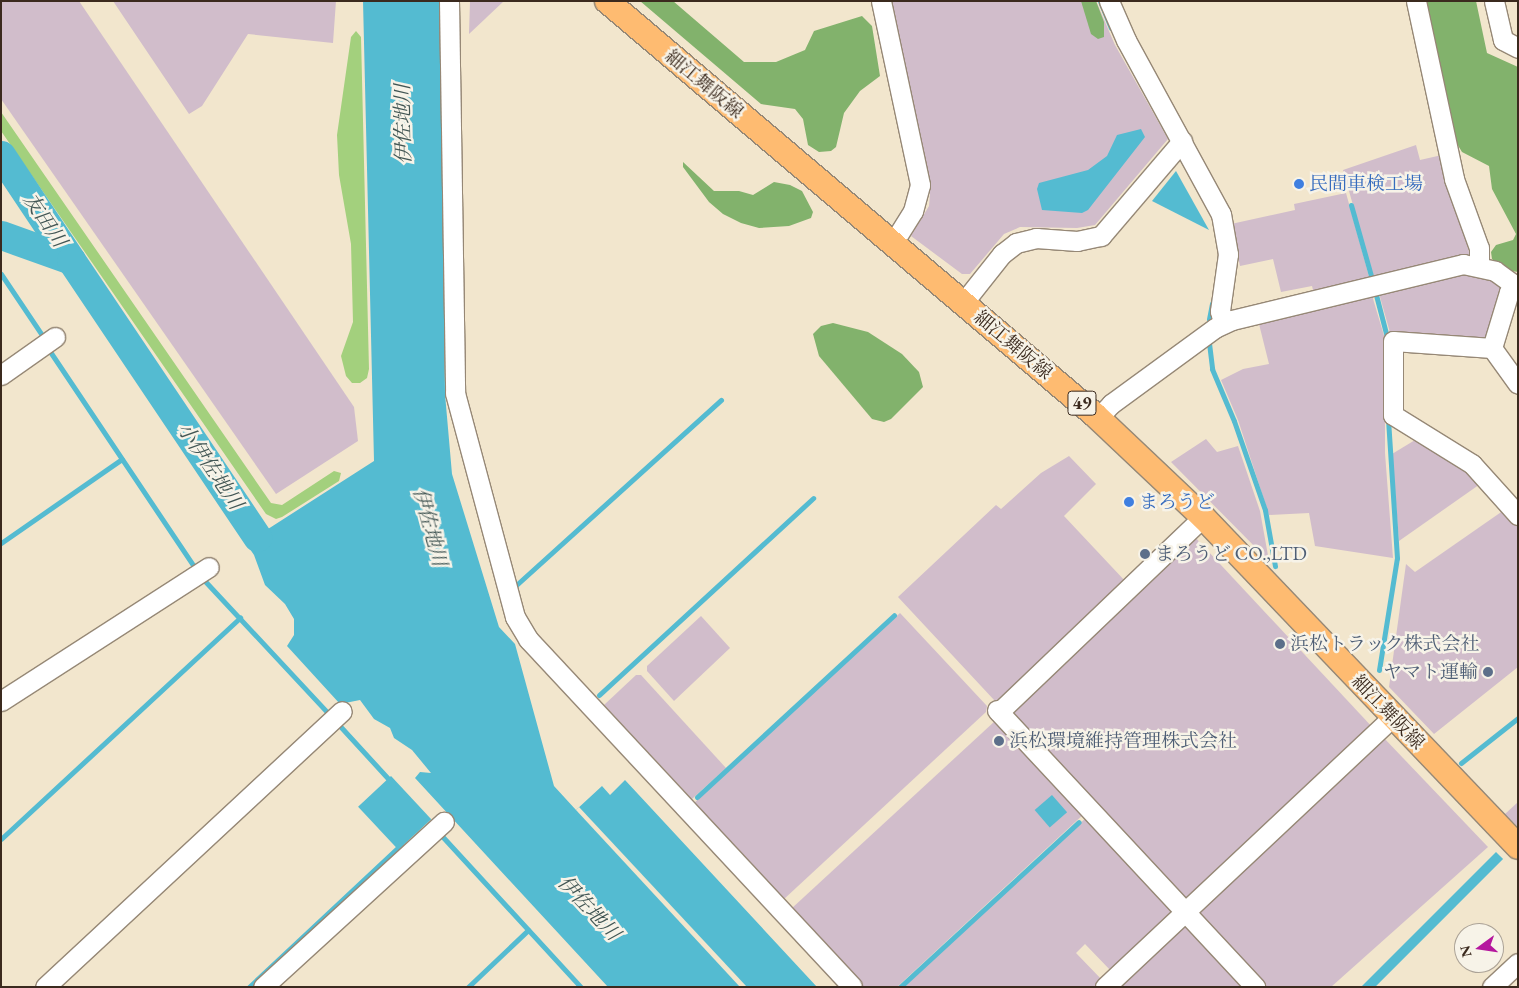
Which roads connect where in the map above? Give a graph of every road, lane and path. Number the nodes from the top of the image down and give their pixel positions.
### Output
1 (449, 1) edge
2 (607, 1) edge
3 (880, 1) edge
4 (1109, 1) edge
5 (1416, 1) edge
6 (1494, 1) edge
7 (1518, 48) edge
8 (1182, 141) junction
9 (892, 244) junction
10 (1479, 266) junction
11 (1516, 286) edge
12 (963, 303) junction
13 (1223, 323) junction
14 (55, 337) dead end
15 (1492, 348) junction
16 (1, 375) edge
17 (1518, 384) edge
18 (1098, 418) junction
19 (1518, 515) edge
20 (1203, 517) junction
21 (209, 567) dead end
22 (1, 702) edge
23 (342, 711) dead end
24 (1393, 717) junction
25 (444, 822) dead end
26 (1518, 847) edge
27 (1186, 912) junction
28 (1518, 963) edge
29 (45, 987) edge
30 (263, 987) edge
31 (852, 987) edge
32 (1106, 987) edge
33 (1255, 987) edge
34 (1492, 987) edge

1 - 31 street
2 - 9 main road, 細江舞阪線 / 49
3 - 9 street
4 - 8 street
5 - 10 street
6 - 7 street
8 - 12 street
8 - 13 street
9 - 12 main road, 細江舞阪線 / 49
10 - 11 street
10 - 13 street
11 - 15 street
12 - 18 main road, 細江舞阪線 / 49
13 - 18 street
14 - 16 street
15 - 17 street
15 - 19 street
18 - 20 main road, 細江舞阪線 / 49
20 - 24 main road, 細江舞阪線 / 49
20 - 27 street
21 - 22 street
23 - 29 street
24 - 26 main road, 細江舞阪線 / 49
24 - 27 street
25 - 30 street
27 - 32 street
27 - 33 street
28 - 34 street

